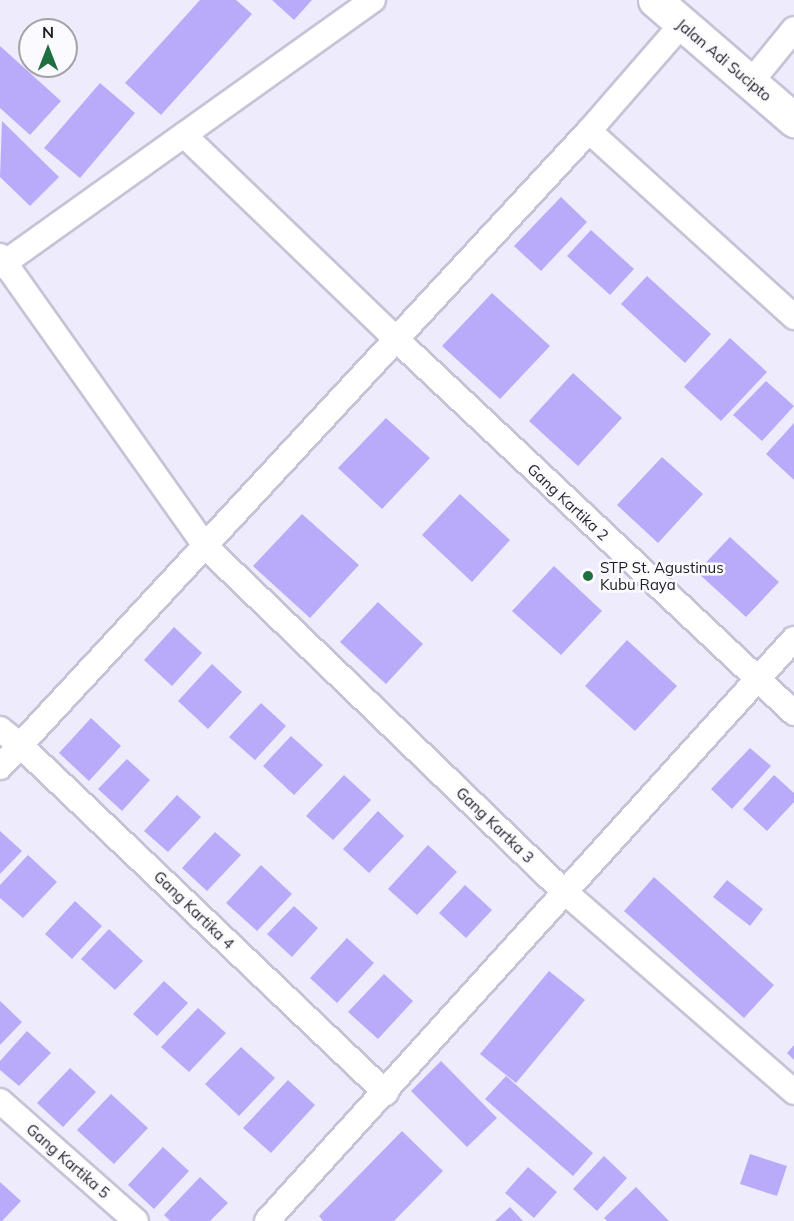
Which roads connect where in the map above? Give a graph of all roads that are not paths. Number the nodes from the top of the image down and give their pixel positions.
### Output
1 (374, 0) edge
2 (655, 0) edge
3 (682, 24) junction
4 (794, 29) edge
5 (751, 82) junction
6 (794, 120) edge
7 (589, 131) junction
8 (184, 135) junction
9 (2, 262) edge
10 (794, 317) edge
11 (396, 339) junction
12 (206, 548) junction
13 (794, 639) edge
14 (757, 680) junction
15 (794, 713) edge
16 (0, 729) edge
17 (20, 745) junction
18 (0, 767) edge
19 (565, 892) junction
20 (794, 1092) edge
21 (386, 1093) junction
22 (0, 1101) edge
23 (136, 1221) edge
24 (267, 1221) edge

1 - 8 street
2 - 3 main road, Jalan Adi Sucipto
3 - 5 main road, Jalan Adi Sucipto
3 - 7 street
4 - 5 street
5 - 6 main road, Jalan Adi Sucipto
7 - 10 street
7 - 11 street
8 - 9 street
8 - 11 street, Gang Kartika 2
9 - 12 street, Gang Kartka 3
11 - 12 street
11 - 14 street, Gang Kartika 2
12 - 17 street
12 - 19 street, Gang Kartka 3
13 - 14 street
14 - 15 street, Gang Kartika 2
14 - 19 street
16 - 17 street, Gang Kartika 4
17 - 18 street
17 - 21 street, Gang Kartika 4
19 - 20 street, Gang Kartka 3
19 - 21 street
21 - 24 street
22 - 23 street, Gang Kartika 5

